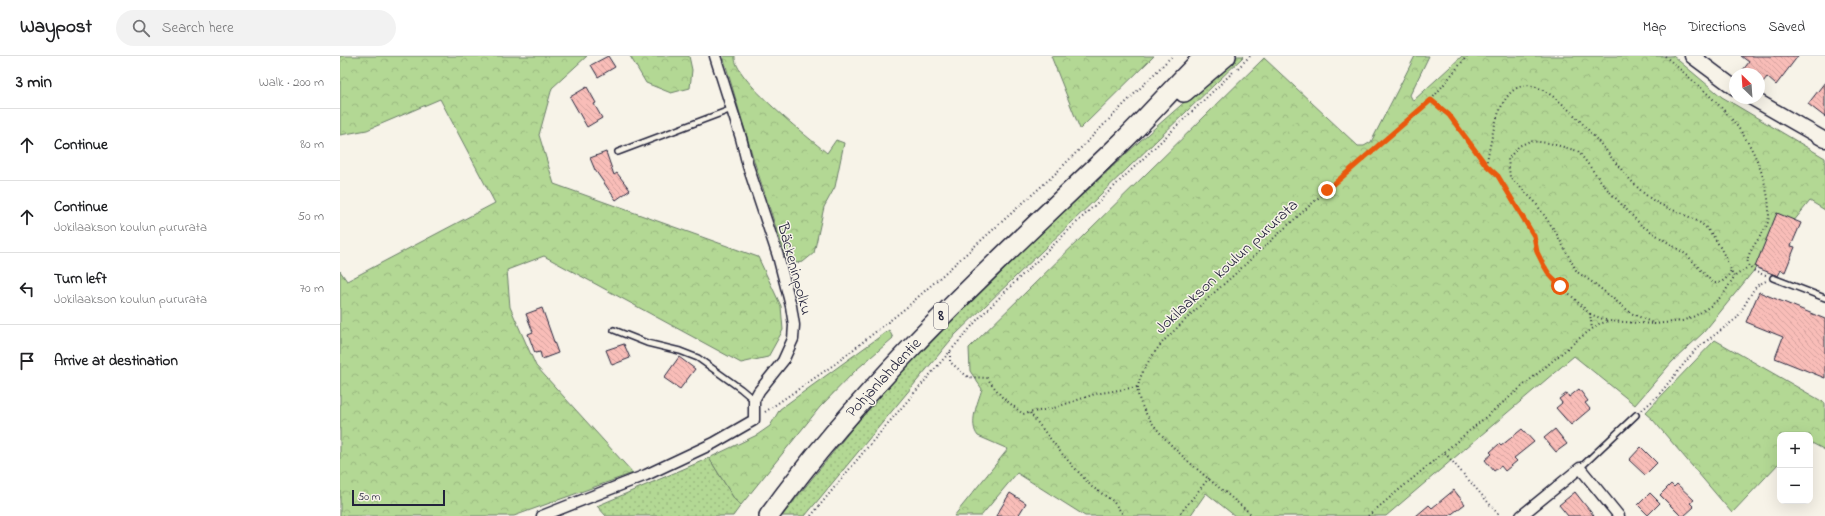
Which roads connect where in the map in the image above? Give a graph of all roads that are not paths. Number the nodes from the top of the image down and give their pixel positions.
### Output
1 (715, 56) edge
2 (1205, 56) edge
3 (1226, 56) edge
4 (1692, 56) edge
5 (1729, 84) edge
6 (1762, 104) edge
7 (732, 109) junction
8 (1131, 134) junction
9 (1825, 140) edge
10 (618, 152) dead end
11 (1773, 278) road end
12 (1825, 298) edge
13 (614, 330) dead end
14 (754, 400) junction
15 (1636, 415) road end
16 (1580, 468) junction
17 (542, 516) edge
18 (769, 516) edge
19 (1521, 516) edge
20 (1619, 516) edge

1 - 7 street, Bäckeninpolku
2 - 8 highway, Pohjanlahdentie / 8
3 - 8 highway, Pohjanlahdentie / 8
4 - 5 street
6 - 9 street
7 - 10 lane
7 - 14 street, Bäckeninpolku
8 - 18 highway, Pohjanlahdentie / 8
11 - 12 lane
13 - 14 lane
14 - 17 street
15 - 16 lane
16 - 19 street
16 - 20 street

